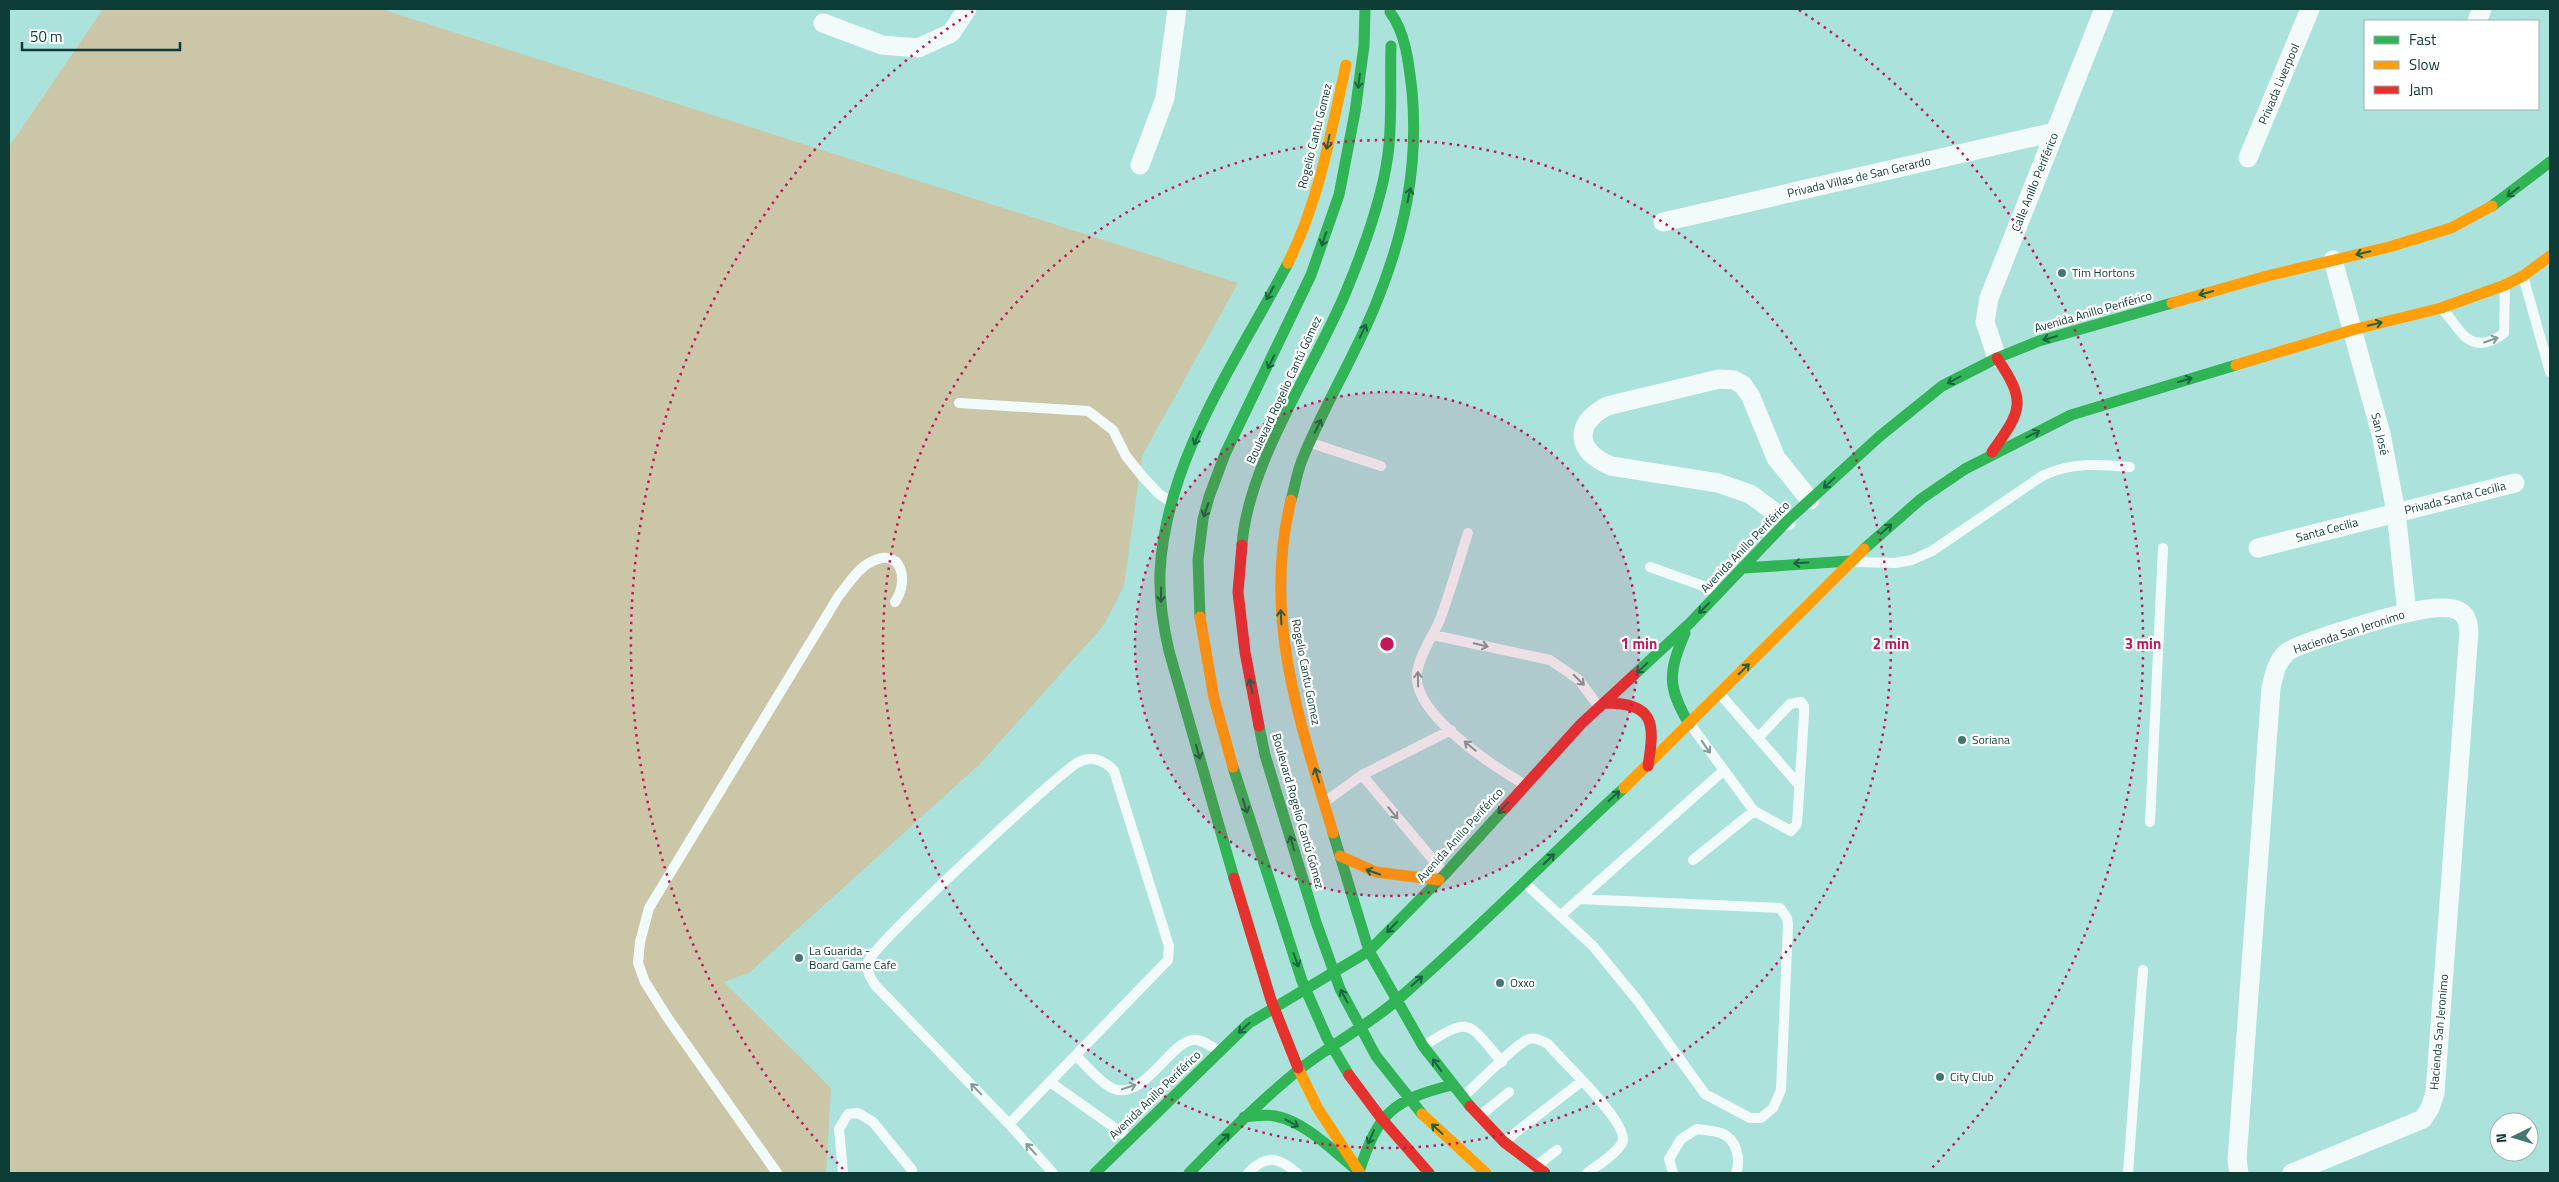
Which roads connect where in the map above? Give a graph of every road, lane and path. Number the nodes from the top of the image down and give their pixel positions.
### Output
1 (967, 9) edge
2 (1177, 9) edge
3 (1365, 9) edge
4 (2104, 9) edge
5 (2310, 9) edge
6 (1390, 10) edge
7 (823, 23) dead end
8 (1366, 32) junction
9 (2055, 132) junction
10 (2248, 158) dead end
11 (2550, 162) edge
12 (1140, 164) dead end
13 (1663, 222) dead end
14 (2550, 256) edge
15 (2333, 260) junction
16 (2523, 276) junction
17 (2505, 285) junction
18 (2441, 308) junction
19 (2352, 330) junction
20 (1997, 358) junction
21 (2550, 372) edge
22 (959, 403) dead end
23 (1310, 443) junction
24 (1989, 456) junction
25 (1381, 466) dead end
26 (2130, 467) dead end
27 (2515, 483) dead end
28 (1810, 500) junction
29 (1172, 503) junction
30 (2396, 512) junction
31 (1787, 521) junction
32 (1468, 533) dead end
33 (2164, 548) dead end
34 (2258, 548) dead end
35 (1850, 561) junction
36 (1650, 567) dead end
37 (1744, 568) junction
38 (1720, 592) junction
39 (895, 602) dead end
40 (2406, 612) junction
41 (1690, 623) junction
42 (1433, 634) junction
43 (1720, 694) junction
44 (1602, 705) junction
45 (1690, 724) junction
46 (1450, 730) junction
47 (1758, 738) junction
48 (1648, 766) junction
49 (1723, 771) junction
50 (1362, 775) junction
51 (1524, 784) junction
52 (1798, 784) junction
53 (1325, 802) junction
54 (1754, 811) junction
55 (2150, 822) dead end
56 (1340, 856) junction
57 (1693, 860) dead end
58 (1331, 869) dead end
59 (1442, 877) junction
60 (1526, 883) junction
61 (1317, 887) dead end
62 (1579, 899) junction
63 (1241, 900) junction
64 (1560, 916) junction
65 (1369, 952) junction
66 (2143, 970) dead end
67 (1396, 1001) junction
68 (1272, 1007) junction
69 (1423, 1046) junction
70 (1220, 1052) junction
71 (1076, 1056) junction
72 (1502, 1062) junction
73 (1297, 1071) junction
74 (1582, 1081) junction
75 (1050, 1082) junction
76 (1452, 1086) junction
77 (1509, 1092) dead end
78 (1462, 1098) junction
79 (1244, 1117) junction
80 (1476, 1121) junction
81 (1009, 1124) junction
82 (1464, 1135) dead end
83 (1130, 1139) junction
84 (1504, 1142) junction
85 (1557, 1150) dead end
86 (1452, 1157) dead end
87 (1540, 1170) edge
88 (912, 1172) edge
89 (1360, 1172) edge
90 (777, 1173) edge
91 (843, 1173) edge
92 (1053, 1173) edge
93 (1094, 1173) edge
94 (1189, 1173) edge
95 (1248, 1173) edge
96 (1297, 1173) edge
97 (1429, 1173) edge
98 (1486, 1173) edge
99 (1587, 1173) edge
100 (1673, 1173) edge
101 (1736, 1173) edge
102 (2128, 1173) edge
103 (2239, 1173) edge
104 (2292, 1173) edge

1 - 7 street
2 - 12 street
3 - 8 street, Boulevard Rogelio Cantú Gómez
4 - 9 street, Calle Anillo Periférico
5 - 10 street, Privada Liverpool
23 -> 6 street, Rogelio Cantu Gomez
98 -> 6 street, Boulevard Rogelio Cantú Gómez
8 -> 29 street, Rogelio Cantu Gomez
8 -> 97 street, Boulevard Rogelio Cantú Gómez
9 - 13 street, Privada Villas de San Gerardo
9 - 20 street, Calle Anillo Periférico
11 -> 15 street, Avenida Anillo Periférico
14 - 16 street
15 - 19 street, San José
15 -> 20 street, Avenida Anillo Periférico
16 - 17 street
16 - 21 lane
17 - 18 street
18 -> 17 lane
19 -> 18 street
24 -> 19 street
19 - 30 street, San José
20 - 24 street
20 -> 28 street, Avenida Anillo Periférico
22 - 29 lane
23 - 25 lane
53 -> 23 street, Rogelio Cantu Gomez
35 -> 24 street
26 - 35 lane
27 - 30 street, Privada Santa Cecilia
28 - 31 street, Avenida Anillo Periférico
28 - 31 street
29 -> 63 street, Rogelio Cantu Gomez
30 - 34 street, Santa Cecilia
30 - 40 street, San José
31 - 37 street, Avenida Anillo Periférico
32 - 42 lane
33 - 55 lane
35 -> 37 street
43 -> 35 street
36 - 38 lane
37 - 38 street, Avenida Anillo Periférico
38 -> 41 street, Avenida Anillo Periférico
39 - 90 lane
40 - 103 street, Hacienda San Jeronimo
40 - 104 street, Hacienda San Jeronimo
41 -> 44 street, Avenida Anillo Periférico
41 - 45 street
42 -> 44 lane
46 -> 42 lane
43 - 45 street
43 - 47 lane
44 - 48 street
44 - 51 street, Avenida Anillo Periférico
45 - 48 street
45 -> 49 lane
46 - 50 lane
51 -> 46 lane
47 - 52 lane
47 - 52 lane
60 -> 48 street
49 - 54 lane
49 - 62 lane
50 - 53 lane
50 -> 59 lane
51 -> 59 street, Avenida Anillo Periférico
52 - 54 lane
53 - 56 street, Rogelio Cantu Gomez
54 - 57 lane
56 - 58 street
59 -> 56 street
56 - 65 street, Rogelio Cantu Gomez
59 -> 65 street, Avenida Anillo Periférico
60 - 64 lane
67 -> 60 street
61 - 63 street
62 - 64 lane
62 - 64 lane
63 - 68 street, Rogelio Cantu Gomez
65 - 67 street, Rogelio Cantu Gomez
65 - 68 street, Avenida Anillo Periférico
66 - 102 lane
67 - 69 street, Rogelio Cantu Gomez
67 - 73 street
68 -> 70 street, Avenida Anillo Periférico
68 - 73 street, Rogelio Cantu Gomez
69 - 72 lane
76 -> 69 street, Rogelio Cantu Gomez
71 -> 70 lane
70 - 83 street, Avenida Anillo Periférico
71 - 75 lane
81 -> 71 lane
72 - 74 lane
72 - 78 lane
73 - 79 street
73 - 89 street, Rogelio Cantu Gomez
74 - 84 lane
74 - 99 lane
75 - 81 lane
75 - 83 lane
76 - 78 street, Rogelio Cantu Gomez
76 -> 89 street
77 - 80 lane
78 - 80 street, Rogelio Cantu Gomez
79 -> 89 street
94 -> 79 street
80 - 84 street, Rogelio Cantu Gomez
92 -> 81 lane
82 - 86 street
83 - 93 street, Avenida Anillo Periférico
84 - 87 street, Rogelio Cantu Gomez
85 - 87 lane
88 - 91 lane
95 - 96 lane
100 - 101 lane

